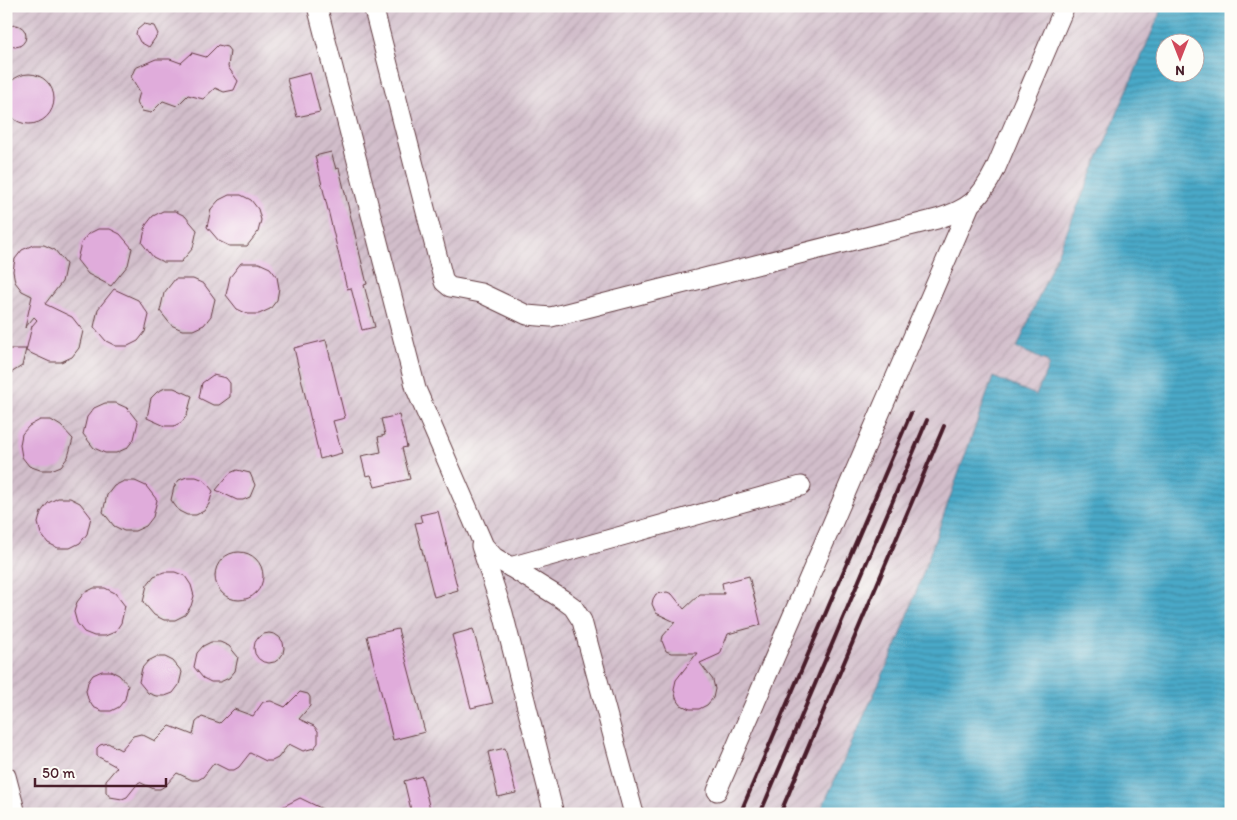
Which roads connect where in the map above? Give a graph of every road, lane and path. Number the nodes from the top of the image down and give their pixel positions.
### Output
1 (317, 6) edge
2 (373, 6) edge
3 (1065, 6) edge
4 (969, 207) junction
5 (802, 486) dead end
6 (477, 533) junction
7 (510, 567) junction
8 (6, 776) edge
9 (717, 791) dead end
10 (16, 814) edge
11 (554, 814) edge
12 (634, 814) edge

1 - 6 lane
2 - 4 lane
3 - 4 lane
4 - 9 lane
5 - 7 lane
6 - 7 lane
6 - 11 lane
7 - 12 lane
8 - 10 lane

